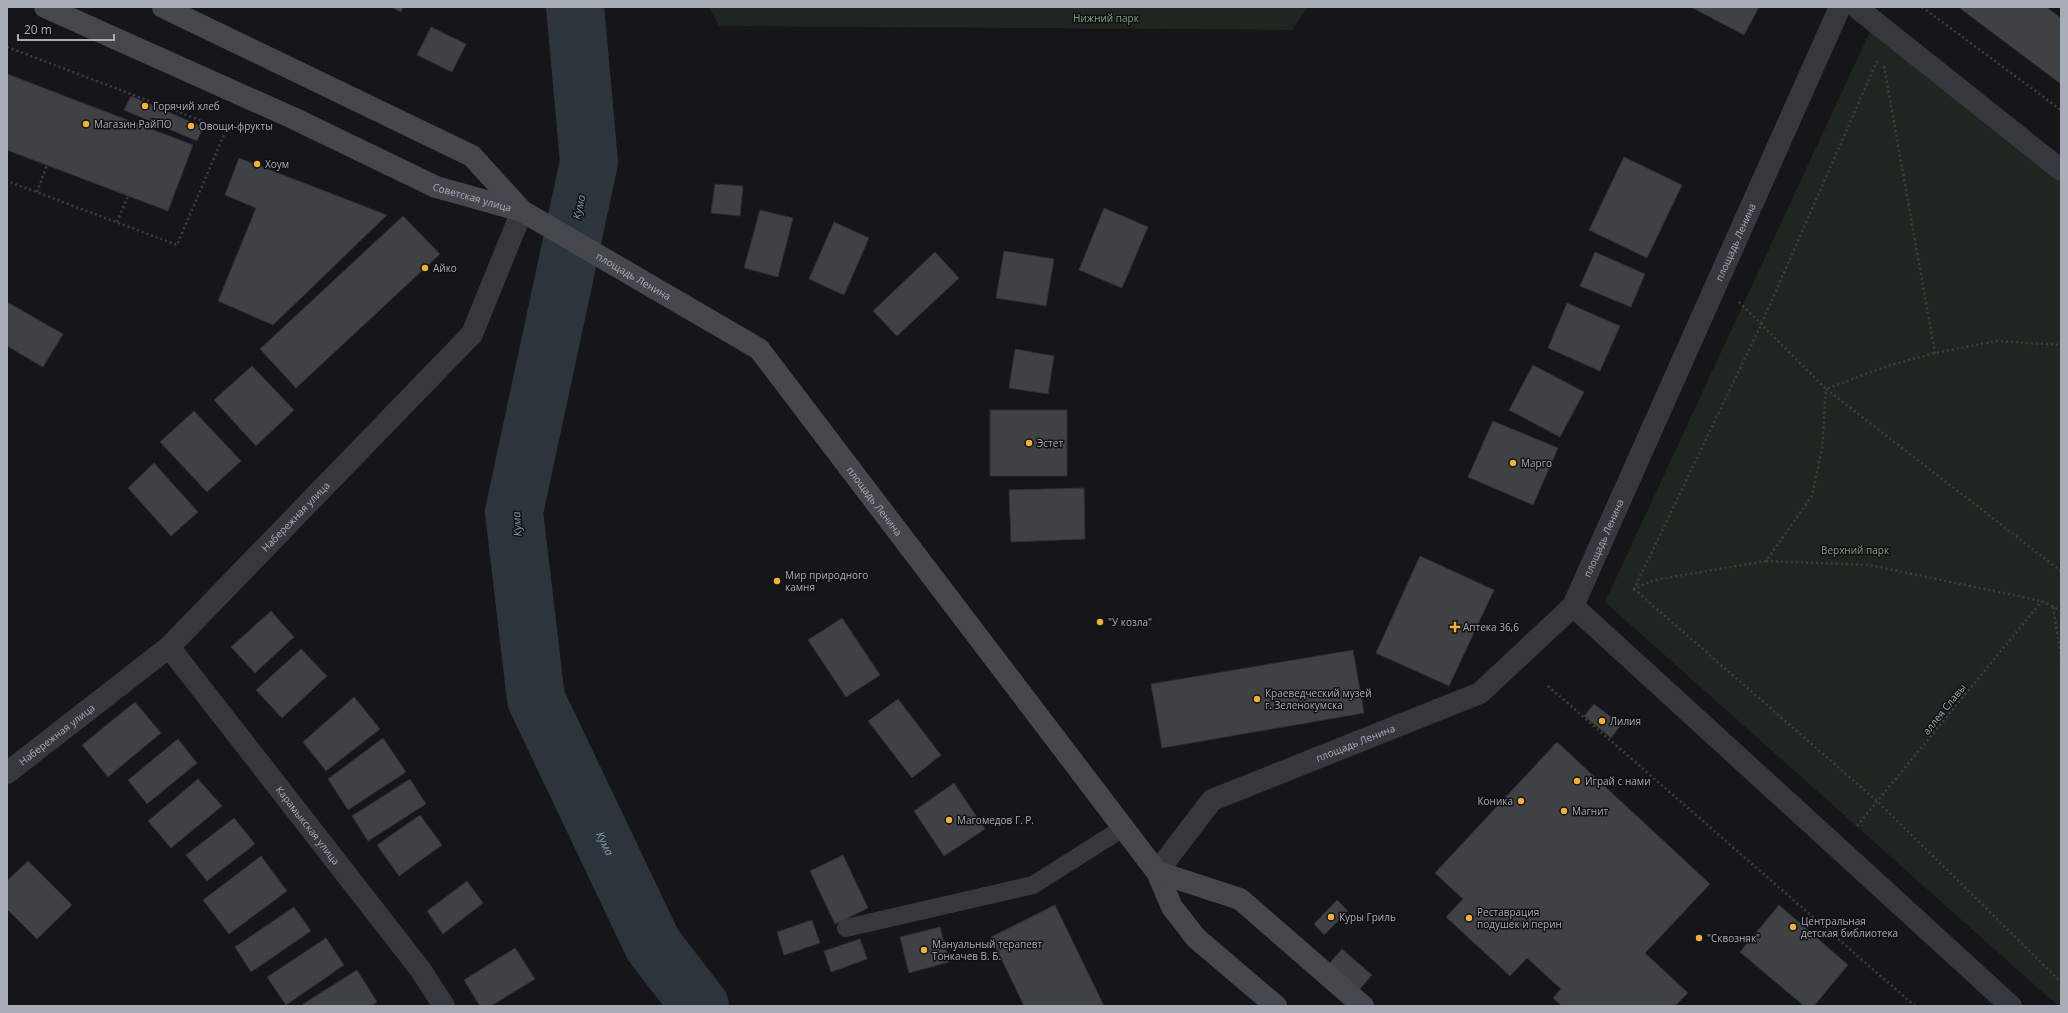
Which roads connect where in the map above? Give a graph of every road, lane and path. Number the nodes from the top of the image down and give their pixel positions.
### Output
1 (45, 7) edge
2 (163, 7) edge
3 (1840, 7) edge
4 (1922, 7) edge
5 (1864, 9) edge
6 (189, 12) edge
7 (7, 47) edge
8 (1878, 58) dead end
9 (1883, 58) dead end
10 (2061, 110) edge
11 (47, 165) dead end
12 (2061, 170) edge
13 (7, 181) edge
14 (37, 192) junction
15 (128, 196) dead end
16 (522, 211) junction
17 (117, 222) junction
18 (1718, 282) junction
19 (1761, 325) junction
20 (2061, 345) edge
21 (1935, 353) junction
22 (1826, 389) junction
23 (1766, 561) junction
24 (2061, 571) edge
25 (1634, 589) junction
26 (2042, 601) junction
27 (1573, 606) junction
28 (2053, 607) junction
29 (2061, 611) edge
30 (169, 647) junction
31 (2061, 657) edge
32 (1548, 686) dead end
33 (10, 768) edge
34 (1878, 802) junction
35 (1857, 826) dead end
36 (1123, 828) junction
37 (1157, 872) junction
38 (846, 928) dead end
39 (2061, 982) edge
40 (444, 1006) edge
41 (1276, 1006) edge
42 (1363, 1006) edge
43 (1915, 1006) edge
44 (2011, 1006) edge

1 - 16 street, Советская улица
2 - 6 street, Советская улица
3 - 18 street, площадь Ленина
4 - 10 path
5 - 12 street
6 - 16 street, Советская улица
7 - 17 path
8 - 19 path
9 - 21 path
11 - 14 path
13 - 14 path
14 - 17 path
15 - 17 path
16 - 30 street, Набережная улица
16 - 36 street, площадь Ленина
18 - 19 path
18 - 27 street, площадь Ленина
19 - 22 path
19 - 25 path
20 - 21 path
21 - 22 path
22 - 23 path
22 - 24 path
23 - 25 path
23 - 26 path
25 - 34 path
26 - 28 path
26 - 34 path, аллея Славы
27 - 37 street, площадь Ленина
27 - 44 street
28 - 29 path
28 - 31 path
30 - 33 street, Набережная улица
30 - 40 street, Карамыкская улица
32 - 43 path
34 - 35 path, аллея Славы
34 - 39 path
36 - 37 street, площадь Ленина
36 - 38 lane
37 - 41 street, площадь Ленина
37 - 42 street

